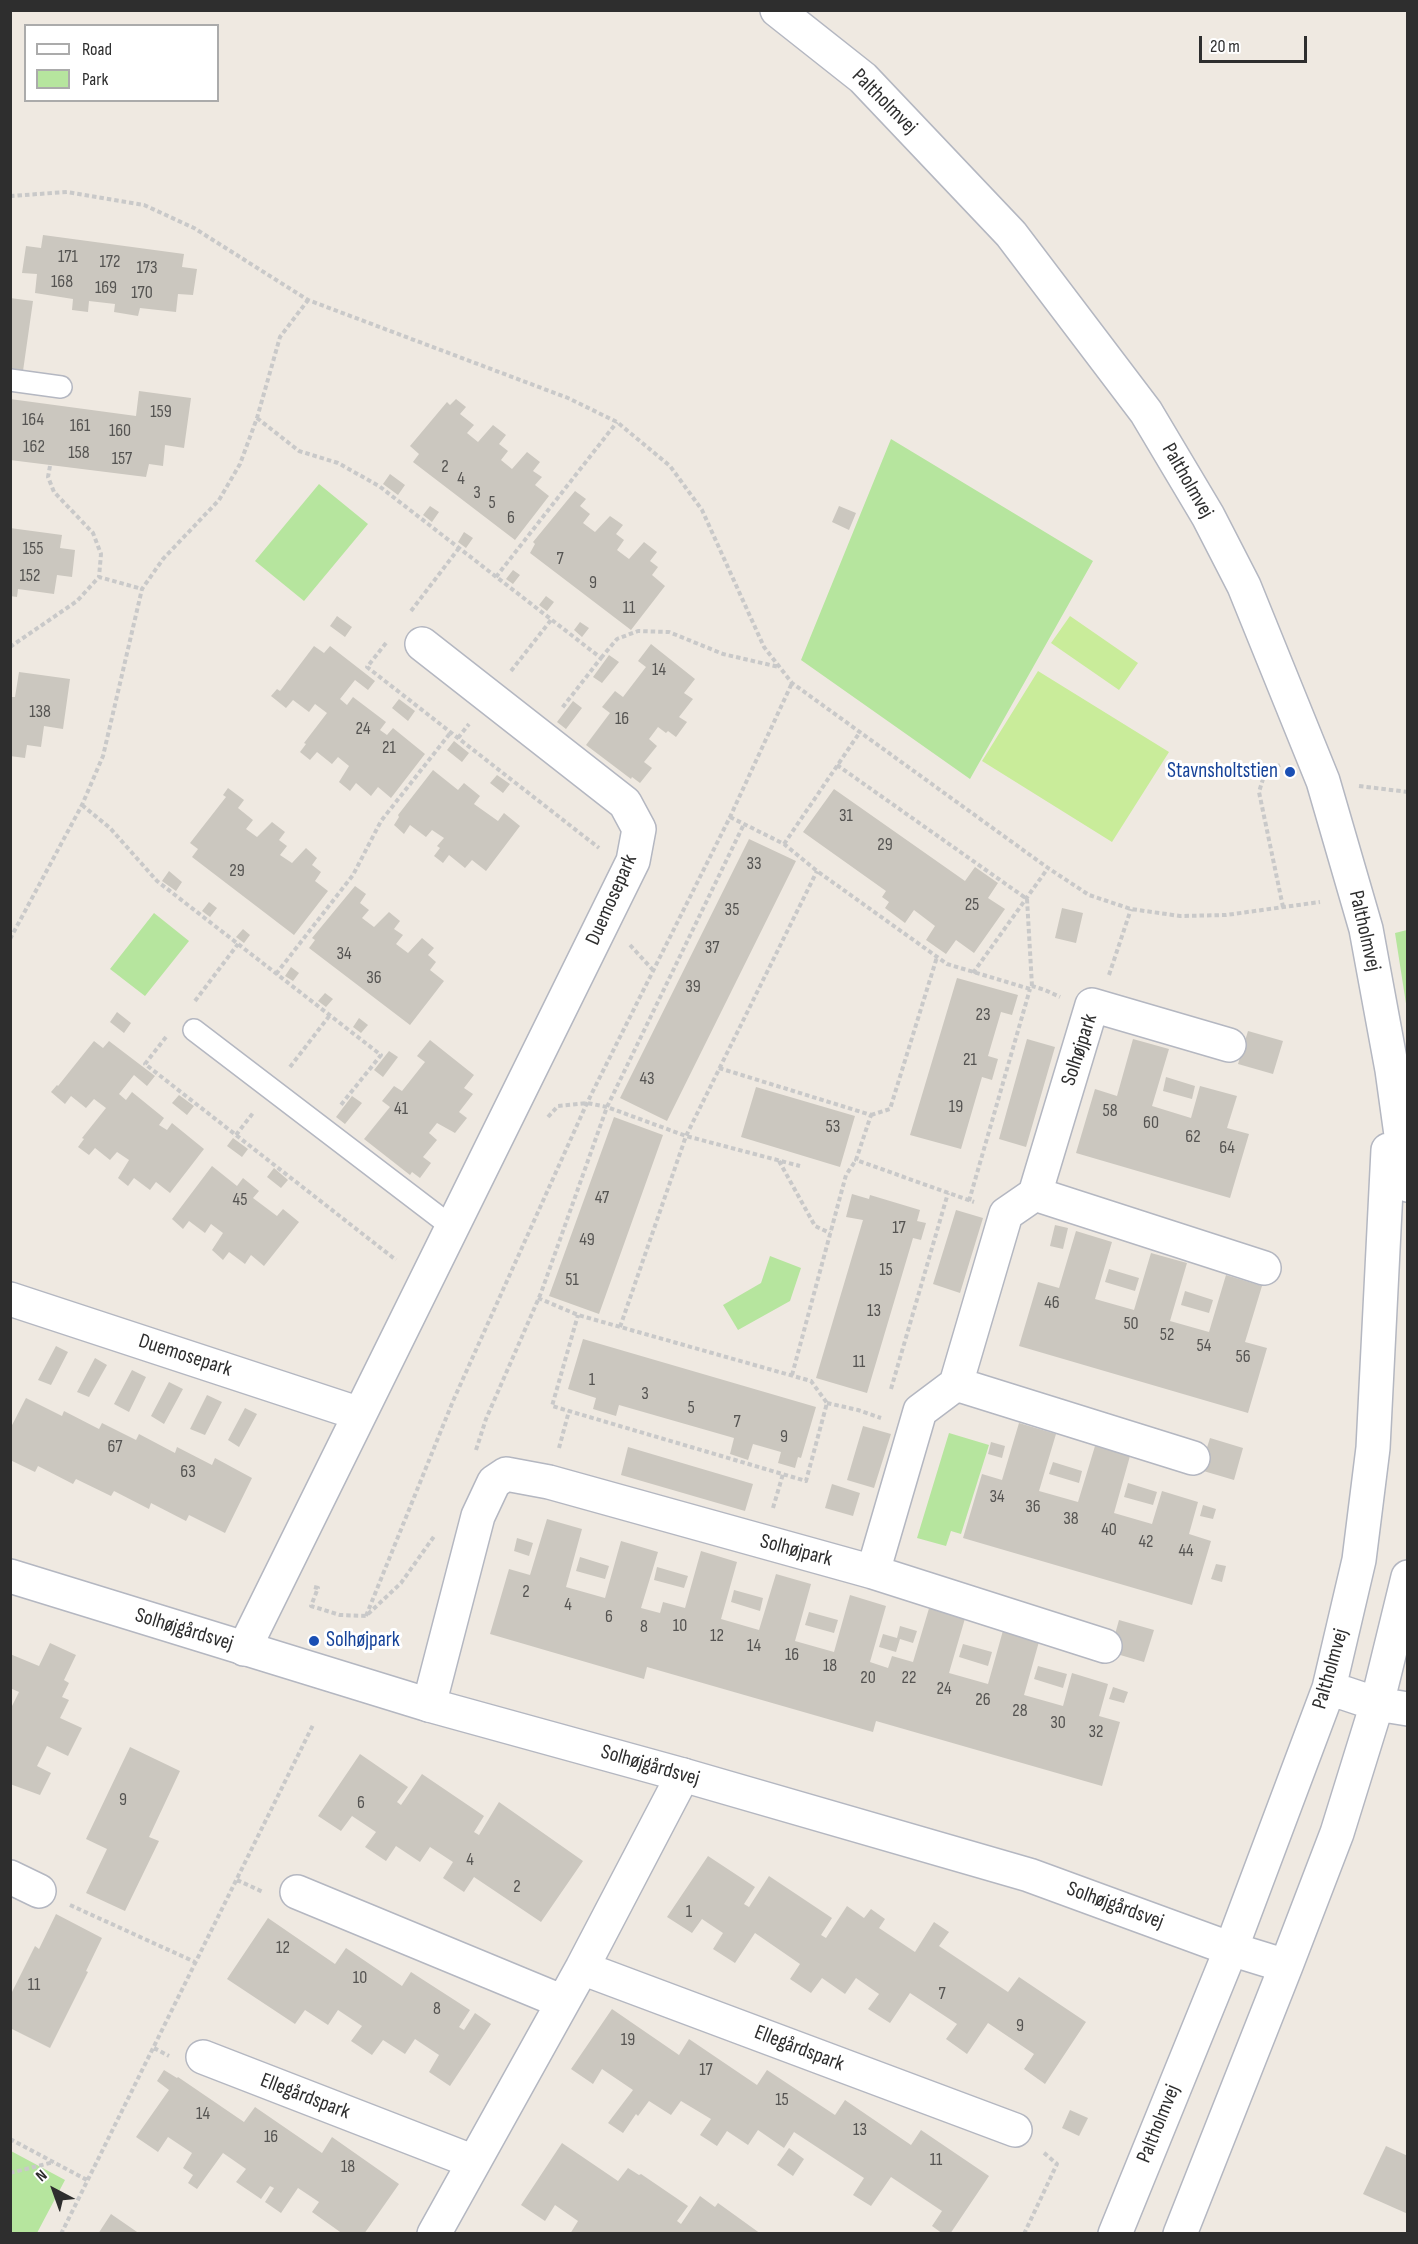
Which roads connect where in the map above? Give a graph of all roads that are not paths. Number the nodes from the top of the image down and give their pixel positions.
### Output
1 (777, 10) edge
2 (10, 381) edge
3 (61, 387) dead end
4 (422, 644) dead end
5 (194, 1030) dead end
6 (1229, 1046) dead end
7 (1392, 1070) junction
8 (1407, 1185) edge
9 (1035, 1194) junction
10 (452, 1227) junction
11 (1264, 1268) dead end
12 (10, 1299) edge
13 (956, 1384) junction
14 (360, 1413) junction
15 (1193, 1458) dead end
16 (873, 1572) junction
17 (10, 1576) edge
18 (1407, 1577) edge
19 (1105, 1646) dead end
20 (244, 1649) junction
21 (1329, 1688) junction
22 (429, 1705) junction
23 (1392, 1707) edge
24 (683, 1775) junction
25 (10, 1876) edge
26 (39, 1891) road end
27 (297, 1892) dead end
28 (1231, 1949) junction
29 (1286, 1966) junction
30 (582, 1968) junction
31 (563, 2002) junction
32 (203, 2057) dead end
33 (1015, 2130) road end
34 (474, 2163) junction
35 (434, 2234) edge
36 (1115, 2234) edge
37 (1180, 2234) edge

1 - 7 street, Paltholmvej
2 - 3 lane
4 - 10 street, Duemosepark
5 - 10 lane
6 - 9 street, Solhøjpark
7 - 8 street, Paltholmvej
7 - 21 street, Paltholmvej
9 - 11 street
9 - 13 street
10 - 14 street, Duemosepark
12 - 14 street, Duemosepark
13 - 15 street
13 - 16 street
14 - 20 street, Duemosepark
16 - 19 street, Solhøjpark
16 - 22 street, Solhøjpark
17 - 20 street, Solhøjgårdsvej
18 - 23 street
20 - 22 street, Solhøjgårdsvej
21 - 23 street
21 - 28 street, Paltholmvej
22 - 24 street, Solhøjgårdsvej
23 - 29 street
24 - 28 street, Solhøjgårdsvej
24 - 30 street
25 - 26 street
27 - 31 street
28 - 29 street, Solhøjgårdsvej
28 - 36 street, Paltholmvej
29 - 37 street
30 - 31 street
30 - 33 street, Ellegårdspark
31 - 34 street
32 - 34 street, Ellegårdspark
34 - 35 street

